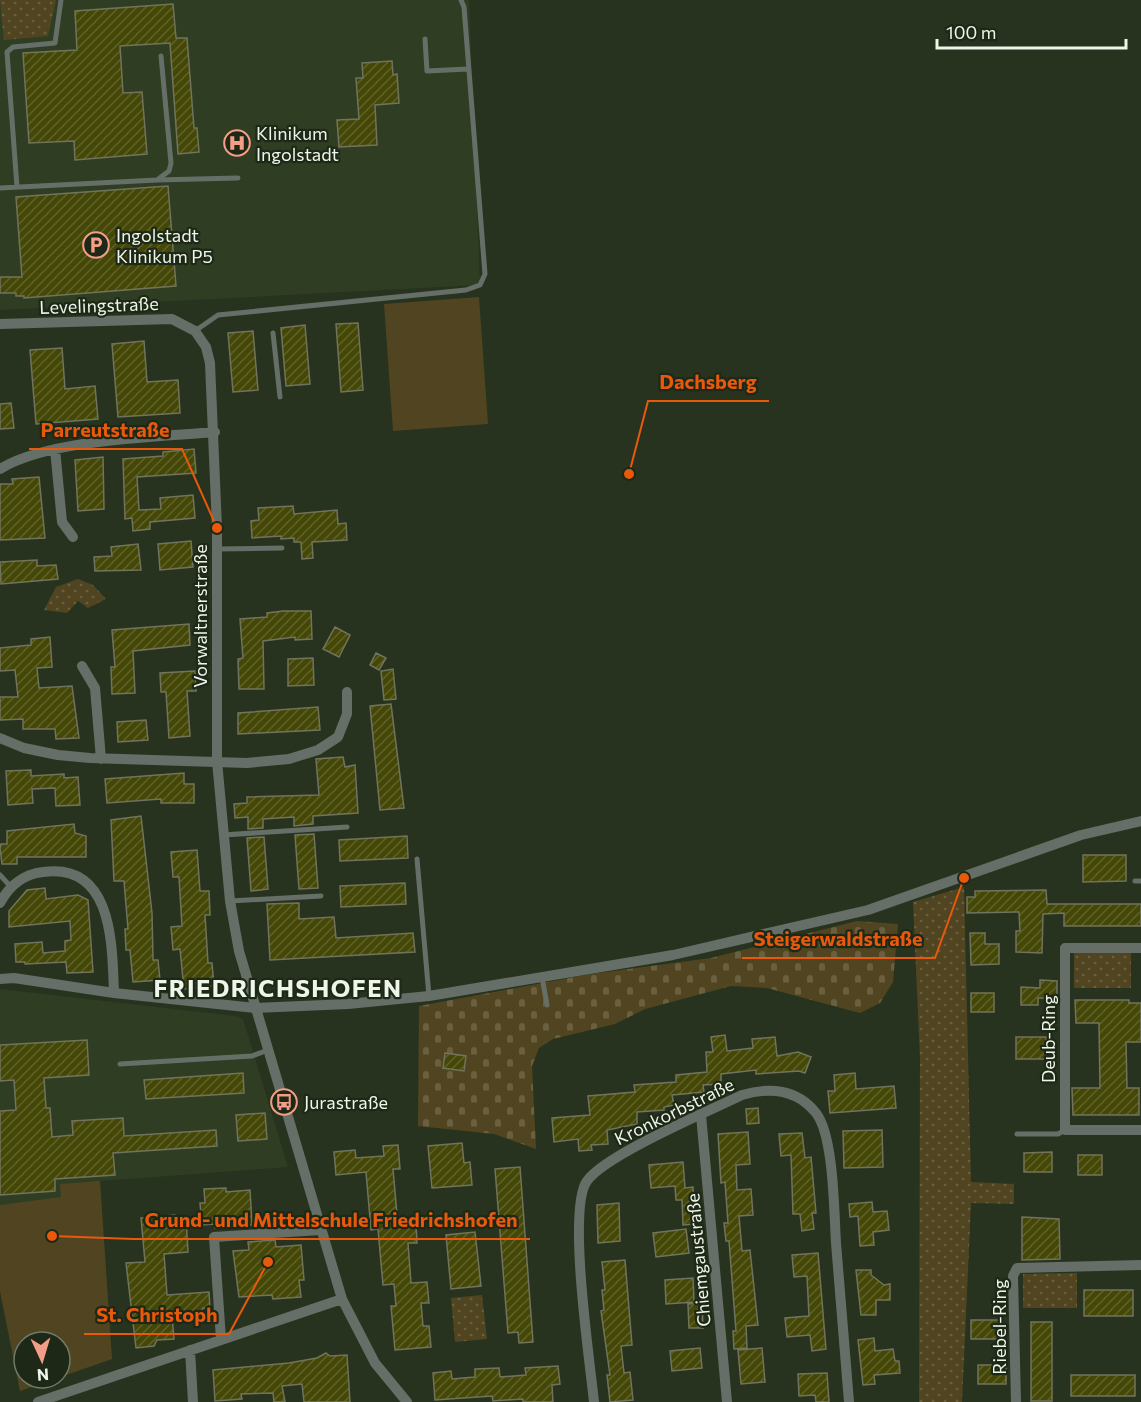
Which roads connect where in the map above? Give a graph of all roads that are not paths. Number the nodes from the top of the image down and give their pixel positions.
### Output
1 (61, 0) edge
2 (461, 0) edge
3 (425, 39) dead end
4 (161, 56) dead end
5 (468, 69) junction
6 (169, 171) junction
7 (238, 178) dead end
8 (157, 180) junction
9 (173, 180) junction
10 (17, 187) junction
11 (0, 188) edge
12 (0, 324) edge
13 (195, 331) junction
14 (273, 333) dead end
15 (280, 397) dead end
16 (215, 432) junction
17 (55, 449) junction
18 (0, 469) edge
19 (73, 537) dead end
20 (282, 548) dead end
21 (217, 549) junction
22 (82, 666) dead end
23 (347, 692) dead end
24 (0, 738) edge
25 (101, 759) junction
26 (217, 761) junction
27 (1141, 821) edge
28 (347, 827) dead end
29 (222, 835) junction
30 (417, 859) dead end
31 (0, 875) edge
32 (11, 887) junction
33 (321, 896) dead end
34 (230, 901) junction
35 (0, 903) edge
36 (1141, 948) edge
37 (0, 968) edge
38 (542, 976) junction
39 (14, 978) junction
40 (0, 979) edge
41 (114, 993) junction
42 (429, 996) junction
43 (547, 1005) dead end
44 (255, 1008) junction
45 (268, 1050) junction
46 (120, 1064) dead end
47 (701, 1115) junction
48 (1065, 1130) junction
49 (1141, 1130) edge
50 (1017, 1134) dead end
51 (320, 1230) junction
52 (1141, 1265) edge
53 (342, 1299) junction
54 (220, 1339) junction
55 (190, 1350) junction
56 (404, 1401) edge
57 (38, 1402) edge
58 (193, 1402) edge
59 (594, 1402) edge
60 (727, 1402) edge
61 (849, 1402) edge
62 (1016, 1402) edge

1 - 10 lane
2 - 5 lane
3 - 5 lane
4 - 6 lane
5 - 13 lane
6 - 8 lane
6 - 9 lane
7 - 9 lane
8 - 9 lane
8 - 10 lane
10 - 11 lane
12 - 13 street, Levelingstraße
13 - 16 street, Vorwaltnerstraße
14 - 15 lane
16 - 17 street
16 - 21 street, Vorwaltnerstraße
17 - 18 street
17 - 19 street
20 - 21 lane
21 - 26 street, Vorwaltnerstraße
22 - 25 street
23 - 26 street
24 - 25 street
25 - 26 street
26 - 29 street
27 - 38 street
28 - 29 lane
29 - 34 street
30 - 42 lane
31 - 32 lane
32 - 35 street
32 - 41 street
33 - 34 lane
34 - 44 street
36 - 48 street, Deub-Ring
37 - 39 street
38 - 42 street
38 - 43 lane
39 - 40 street
39 - 41 street
41 - 44 street
42 - 44 street
44 - 45 street
45 - 46 lane
45 - 51 street
47 - 59 street, Kronkorbstraße
47 - 60 street, Chiemgaustraße
47 - 61 street, Kronkorbstraße
48 - 49 street
48 - 50 lane
51 - 53 street
51 - 54 street
52 - 62 street, Riebel-Ring
53 - 54 street
53 - 56 street
54 - 55 street
55 - 57 street
55 - 58 street

